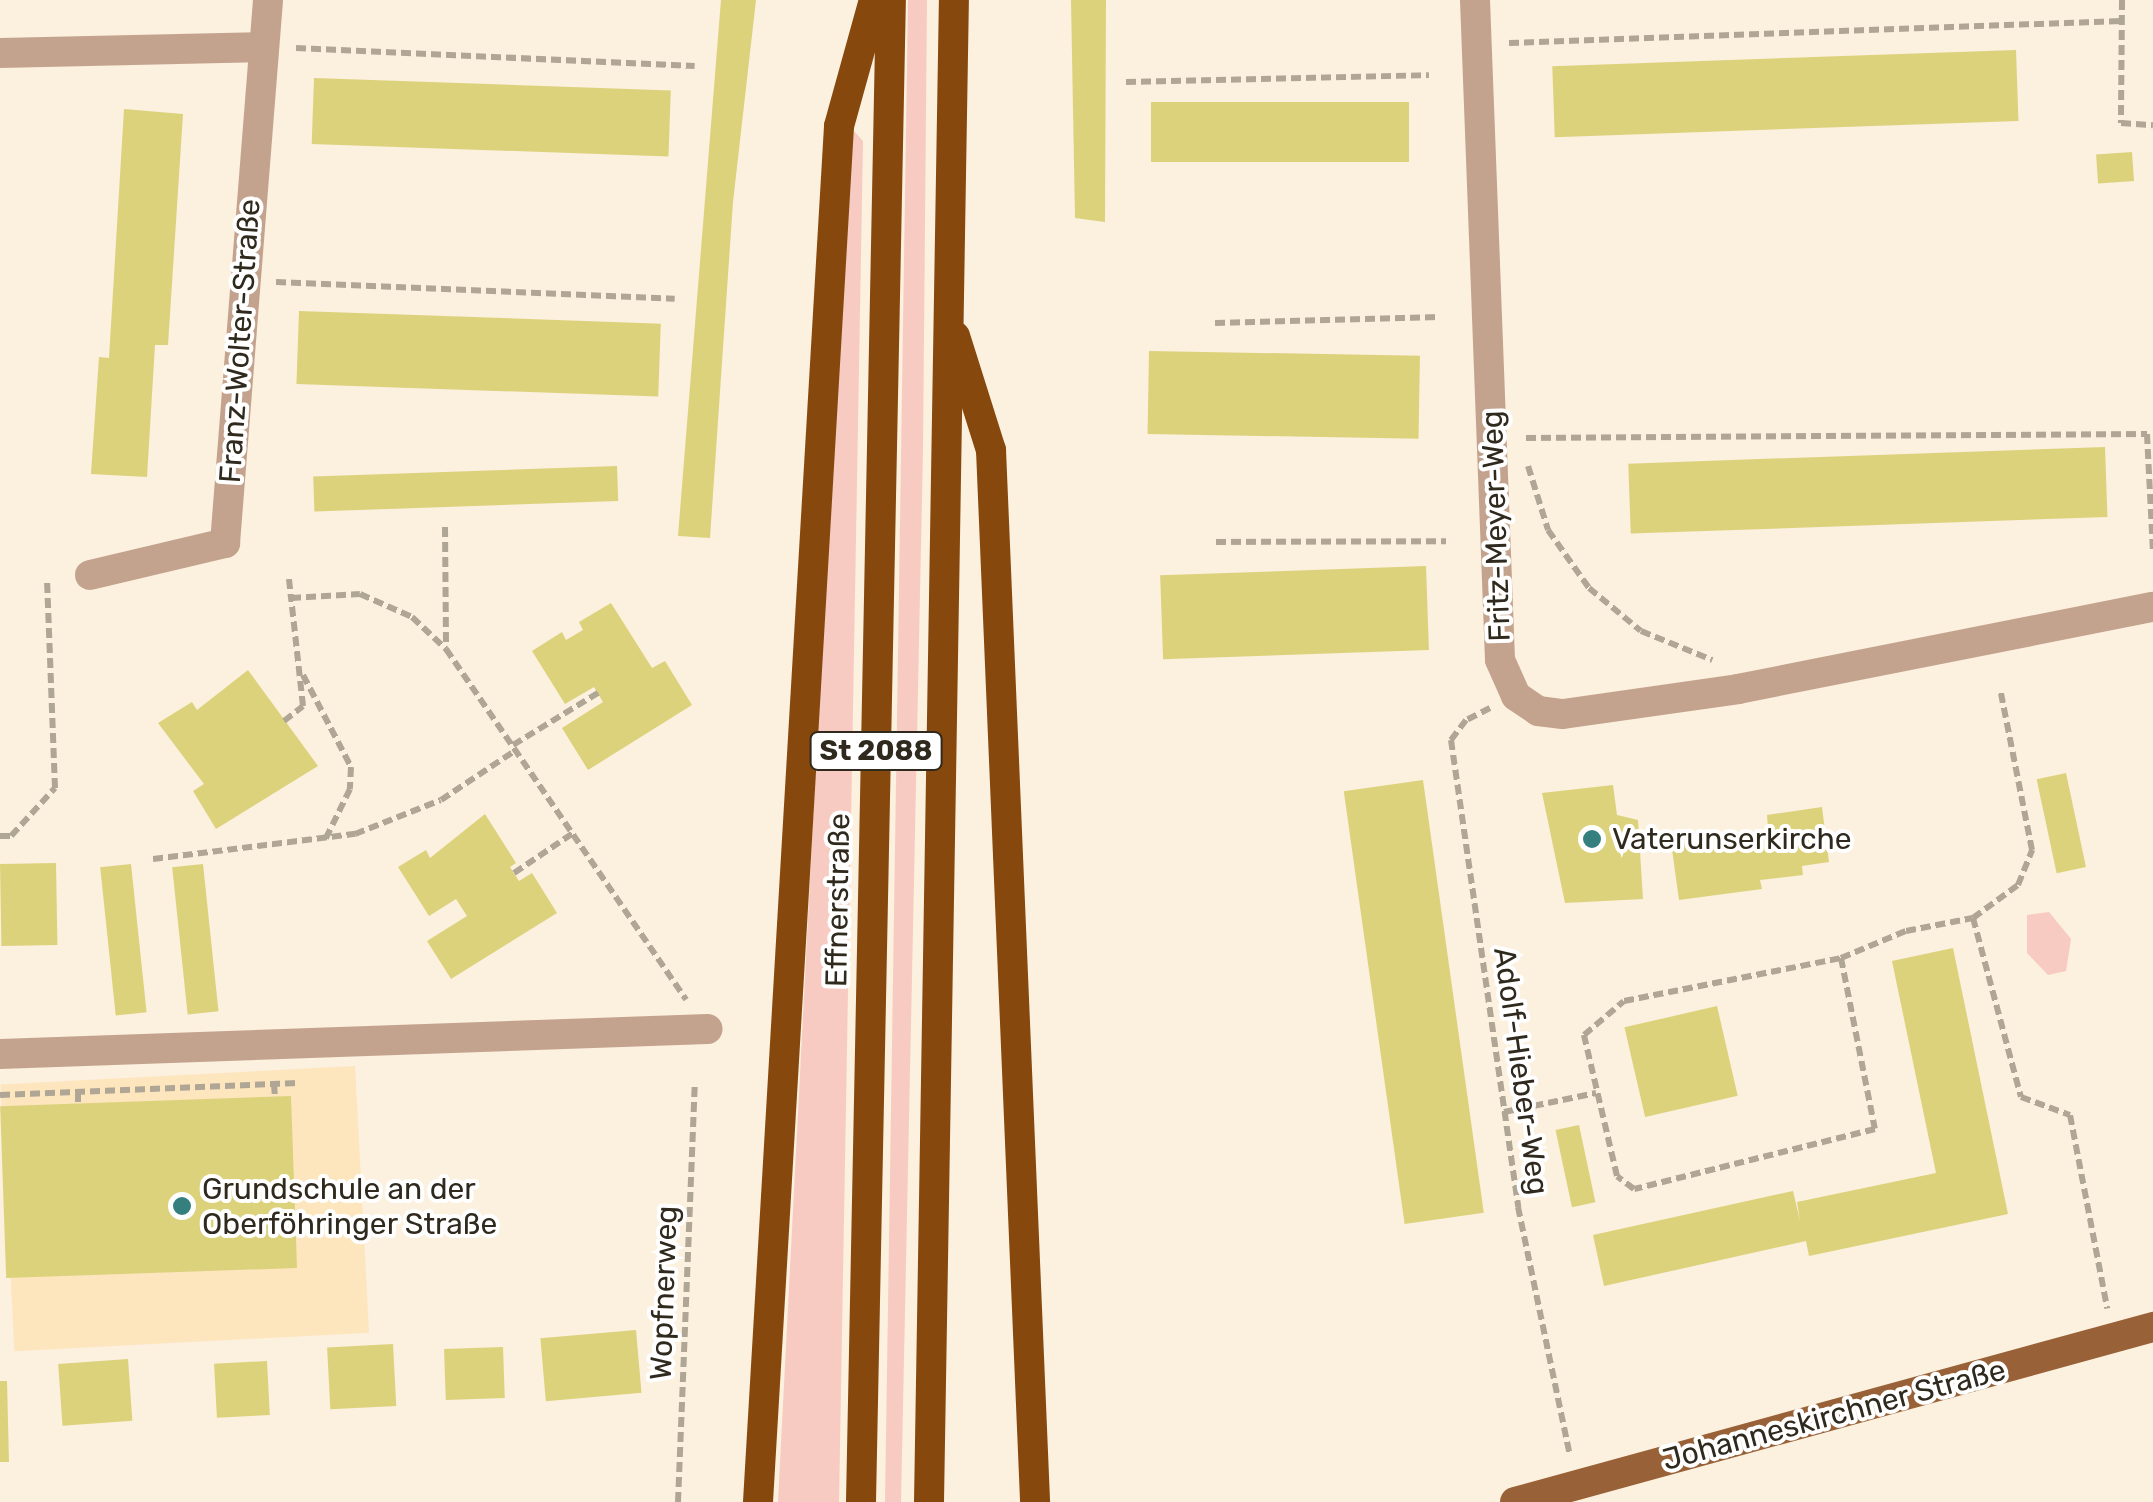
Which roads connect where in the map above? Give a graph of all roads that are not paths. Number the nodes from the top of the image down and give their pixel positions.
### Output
1 (268, 0) edge
2 (874, 0) edge
3 (890, 0) edge
4 (954, 0) edge
5 (1475, 0) edge
6 (262, 46) junction
7 (0, 53) edge
8 (947, 310) junction
9 (90, 575) dead end
10 (2153, 607) edge
11 (708, 1029) road end
12 (0, 1054) edge
13 (2153, 1327) edge
14 (758, 1502) edge
15 (861, 1502) edge
16 (930, 1502) edge
17 (1035, 1502) edge
18 (1515, 1502) edge

1 - 6 street, Franz-Wolter-Straße
2 - 14 highway
3 - 15 highway, Effnerstraße / St 2088
4 - 8 highway, St 2088
5 - 10 street, Fritz-Meyer-Weg
6 - 7 street
6 - 9 street, Franz-Wolter-Straße
8 - 16 highway, St 2088
8 - 17 highway
11 - 12 street
13 - 18 main road, Johanneskirchner Straße

